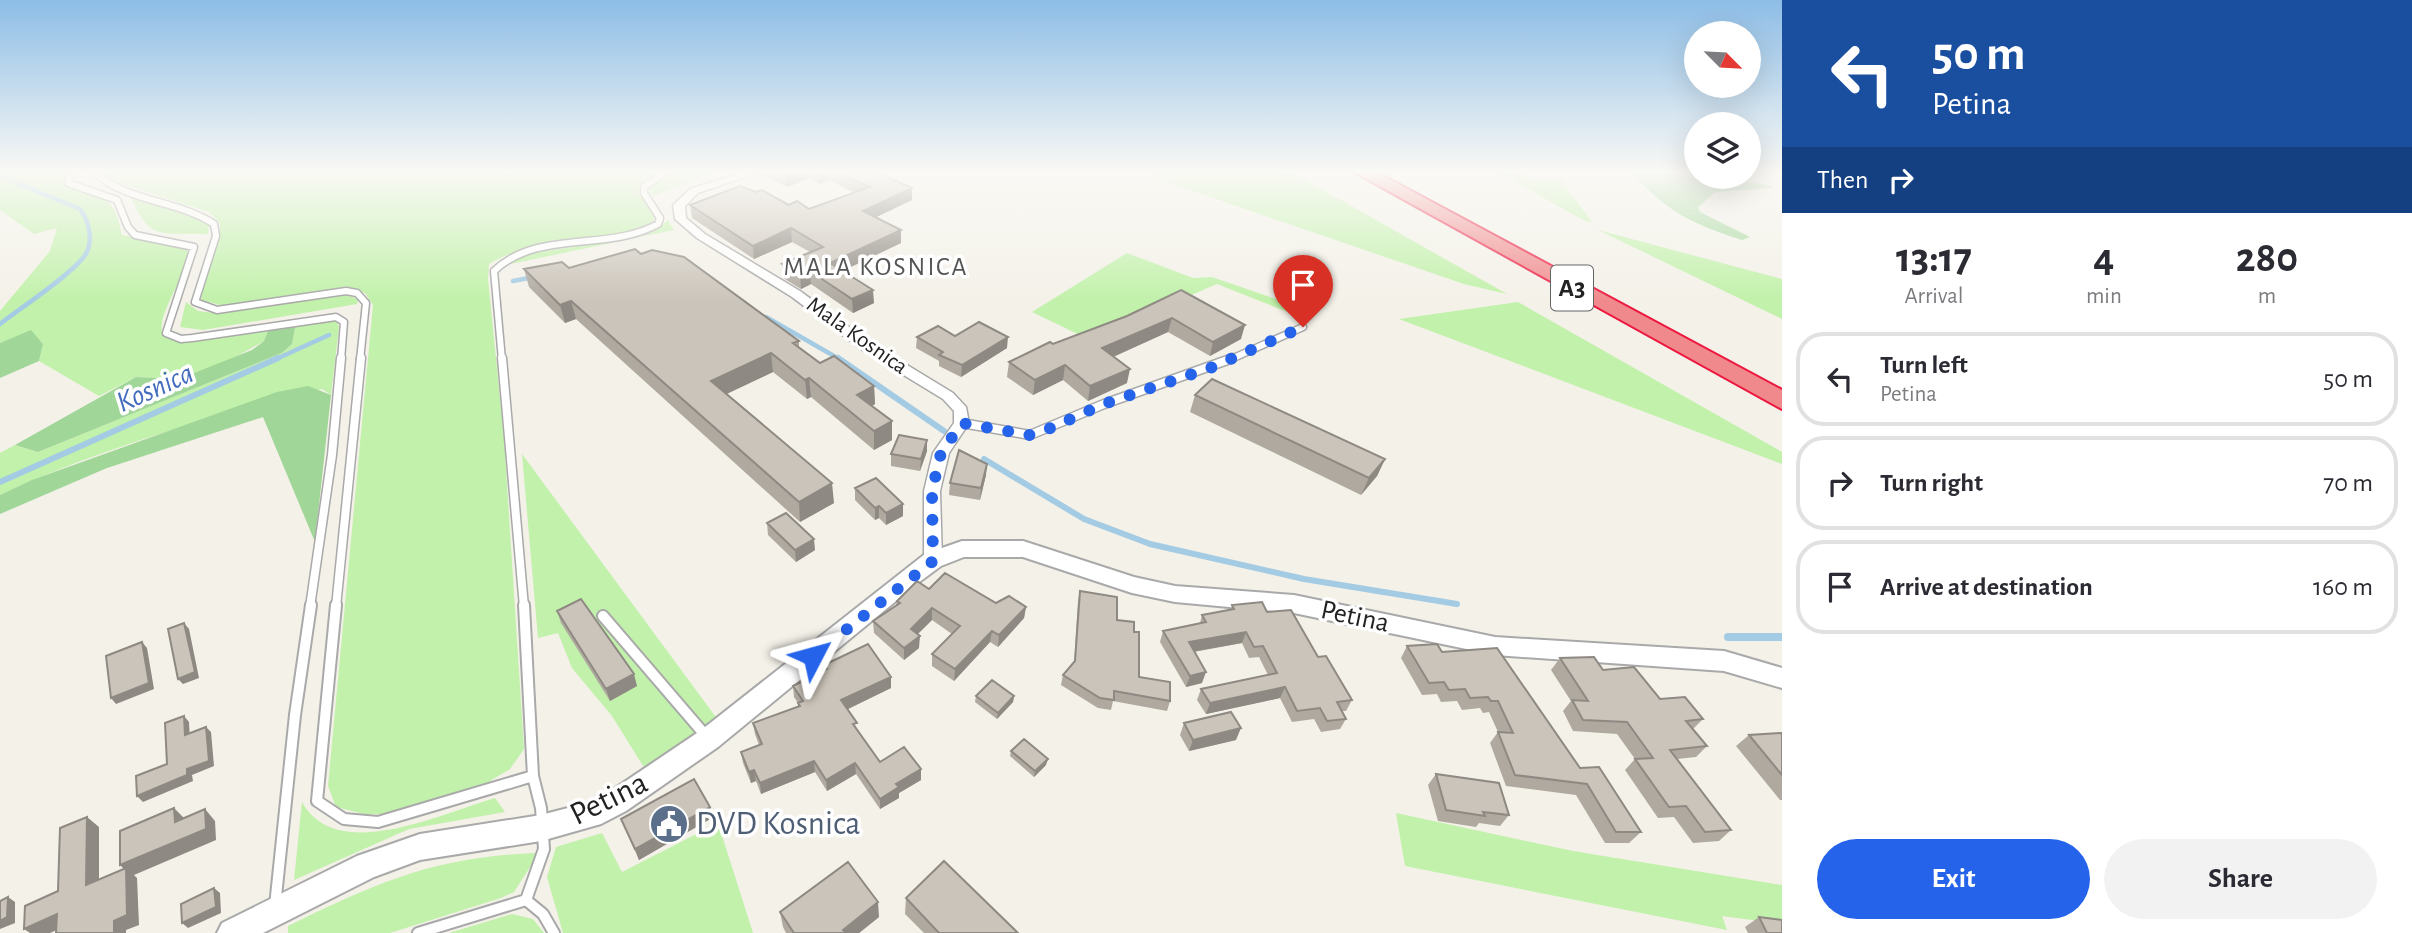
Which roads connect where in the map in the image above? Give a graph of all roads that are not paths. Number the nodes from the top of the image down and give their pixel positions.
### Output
1 (123, 216) edge
2 (200, 216) edge
3 (658, 216) edge
4 (681, 216) edge
5 (1443, 216) edge
6 (1470, 216) edge
7 (1303, 327) dead end
8 (1782, 381) edge
9 (1782, 401) edge
10 (962, 423) junction
11 (933, 561) junction
12 (603, 616) dead end
13 (1782, 678) edge
14 (709, 739) junction
15 (533, 776) junction
16 (541, 828) junction
17 (526, 900) junction
18 (275, 909) junction
19 (232, 933) edge
20 (418, 933) edge
21 (554, 933) edge

1 - 18 lane
2 - 15 lane
3 - 15 lane
4 - 10 street, Mala Kosnica
5 - 9 highway, A3
6 - 8 highway, A3
7 - 10 lane
10 - 11 street
11 - 13 street, Petina
11 - 14 street, Petina
12 - 14 lane
14 - 16 street, Petina
15 - 16 lane
16 - 17 lane
16 - 18 street, Petina
17 - 20 lane
17 - 21 lane
18 - 19 street, Petina

